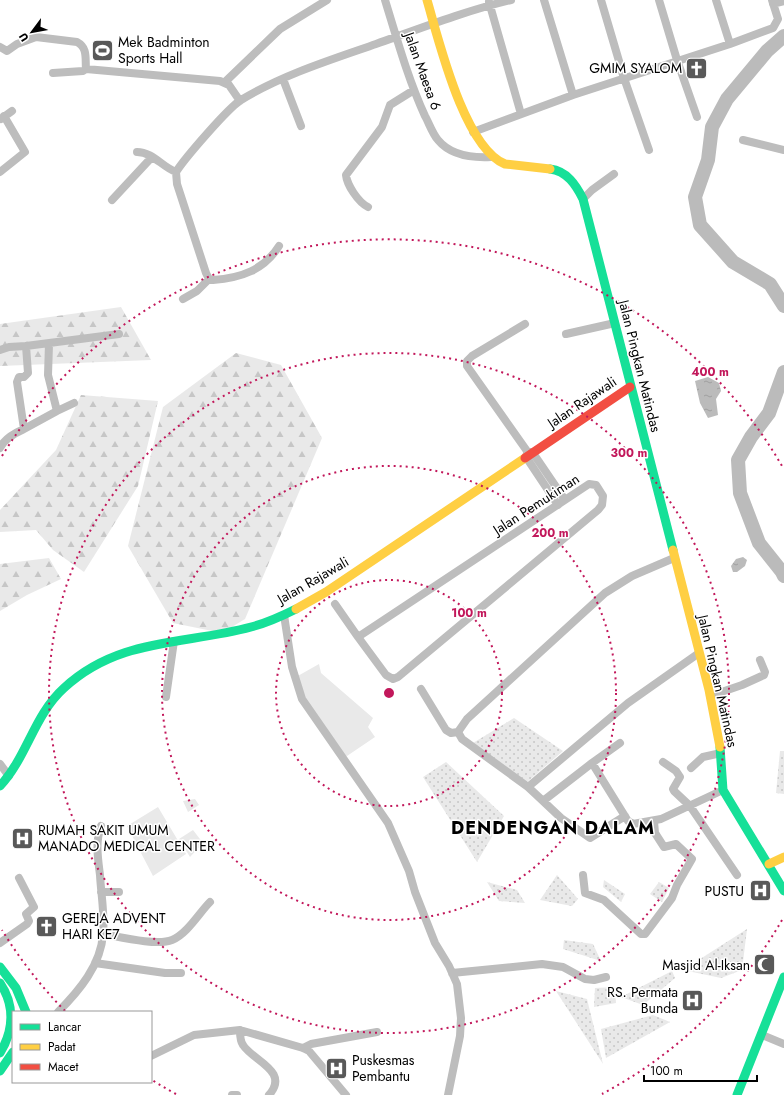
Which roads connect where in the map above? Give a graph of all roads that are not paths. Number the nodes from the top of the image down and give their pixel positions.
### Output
1 (327, 0) edge
2 (385, 0) edge
3 (427, 0) edge
4 (511, 0) edge
5 (544, 0) edge
6 (601, 0) edge
7 (659, 0) edge
8 (716, 0) edge
9 (784, 1) edge
10 (772, 2) edge
11 (489, 3) edge
12 (434, 22) junction
13 (396, 36) junction
14 (730, 44) junction
15 (0, 47) edge
16 (677, 60) junction
17 (86, 69) junction
18 (53, 73) dead end
19 (624, 78) junction
20 (283, 79) junction
21 (226, 82) junction
22 (414, 90) junction
23 (573, 95) junction
24 (240, 101) junction
25 (12, 111) dead end
26 (521, 114) junction
27 (698, 117) dead end
28 (2, 118) edge
29 (301, 126) dead end
30 (473, 132) junction
31 (743, 140) dead end
32 (649, 150) dead end
33 (784, 150) edge
34 (137, 152) dead end
35 (152, 157) junction
36 (491, 157) junction
37 (0, 172) edge
38 (176, 172) junction
39 (614, 174) dead end
40 (583, 199) junction
41 (112, 200) dead end
42 (368, 207) dead end
43 (279, 246) dead end
44 (209, 279) junction
45 (183, 300) dead end
46 (615, 323) junction
47 (525, 324) dead end
48 (118, 334) dead end
49 (566, 334) dead end
50 (49, 344) junction
51 (26, 346) junction
52 (0, 350) edge
53 (630, 387) junction
54 (74, 403) dead end
55 (57, 411) junction
56 (24, 429) junction
57 (0, 448) edge
58 (529, 453) junction
59 (565, 500) junction
60 (558, 505) junction
61 (674, 558) junction
62 (335, 604) dead end
63 (284, 614) junction
64 (358, 637) junction
65 (174, 641) junction
66 (699, 653) junction
67 (760, 660) dead end
68 (421, 689) dead end
69 (710, 696) junction
70 (166, 697) dead end
71 (458, 732) junction
72 (620, 743) dead end
73 (721, 752) junction
74 (663, 762) dead end
75 (592, 763) junction
76 (0, 764) edge
77 (691, 768) dead end
78 (10, 776) junction
79 (0, 786) edge
80 (528, 787) junction
81 (723, 790) junction
82 (543, 801) junction
83 (690, 806) junction
84 (625, 816) junction
85 (654, 821) junction
86 (100, 826) dead end
87 (783, 858) edge
88 (769, 864) junction
89 (583, 874) dead end
90 (737, 875) dead end
91 (19, 878) dead end
92 (784, 891) edge
93 (101, 892) junction
94 (119, 892) dead end
95 (210, 902) dead end
96 (104, 934) junction
97 (0, 943) edge
98 (95, 964) junction
99 (0, 967) edge
100 (181, 972) dead end
101 (452, 973) junction
102 (606, 977) dead end
103 (784, 977) edge
104 (0, 983) edge
105 (26, 1011) edge
106 (59, 1011) edge
107 (0, 1027) edge
108 (11, 1030) junction
109 (240, 1030) junction
110 (377, 1032) dead end
111 (762, 1035) junction
112 (10, 1044) edge
113 (784, 1044) edge
114 (303, 1048) junction
115 (0, 1053) edge
116 (12, 1053) edge
117 (152, 1056) edge
118 (0, 1071) edge
119 (342, 1094) edge
120 (232, 1095) edge
121 (237, 1095) edge
122 (270, 1095) edge
123 (448, 1095) edge
124 (737, 1095) edge

1 - 21 street
2 - 13 street, Jalan Maesa 6
3 - 12 main road, Jalan Pingkan Matindas
4 - 11 street
5 - 23 street
6 - 19 street
7 - 16 street
8 - 14 street
9 - 10 street
10 - 14 street
11 - 12 street
11 - 26 street
12 - 13 street
12 - 30 main road, Jalan Pingkan Matindas
13 - 20 street
13 - 22 street, Jalan Maesa 6
14 - 16 street
15 - 17 street
16 - 19 street
16 - 27 street
17 - 18 street
17 - 21 street
19 - 23 street
19 - 32 street
20 - 24 street
20 - 29 street
21 - 24 street
22 - 36 street, Jalan Maesa 6
22 - 42 street
23 - 26 street
24 - 38 street
25 - 28 street
26 - 30 street
28 - 37 street
30 - 36 main road, Jalan Pingkan Matindas
31 - 33 street
34 - 35 street
35 - 38 street
35 - 41 street
36 - 40 main road, Jalan Pingkan Matindas
38 - 44 street
39 - 40 street
40 - 46 main road, Jalan Pingkan Matindas
43 - 44 street
44 - 45 street
46 - 49 street
46 - 53 main road, Jalan Pingkan Matindas
47 - 58 street
48 - 50 street
50 - 51 street
50 - 55 street
51 - 52 street
51 - 56 street
53 - 58 main road, Jalan Rajawali
53 - 61 main road, Jalan Pingkan Matindas
54 - 55 street
55 - 56 street
56 - 57 street
58 - 59 street
58 - 60 street
58 - 63 main road, Jalan Rajawali
59 - 60 street, Jalan Pemukiman
59 - 64 street, Jalan Pemukiman
60 - 64 street, Jalan Pemukiman
61 - 66 main road, Jalan Pingkan Matindas
61 - 71 street
62 - 64 street
63 - 65 main road, Jalan Rajawali
63 - 101 street
65 - 70 street
65 - 78 main road, Jalan Rajawali
66 - 69 main road, Jalan Pingkan Matindas
66 - 80 street
67 - 69 street
68 - 71 street
69 - 73 main road, Jalan Pingkan Matindas
71 - 80 street
72 - 75 street
73 - 77 street
73 - 81 main road, Jalan Pingkan Matindas
74 - 83 street
75 - 82 street
75 - 84 street
76 - 78 street
78 - 79 main road, Jalan Rajawali
80 - 82 street
81 - 83 street
81 - 88 main road, Jalan Pingkan Matindas
82 - 84 street
83 - 85 street
83 - 90 street
84 - 85 street
85 - 89 street
86 - 93 street
87 - 88 main road
88 - 92 main road, Jalan Pingkan Matindas
91 - 97 street
93 - 94 street
93 - 96 street
95 - 96 street
96 - 98 street
98 - 100 street
98 - 106 street
99 - 105 main road
101 - 102 street
101 - 123 street
103 - 111 main road
104 - 108 main road
107 - 108 street
108 - 112 main road
109 - 114 street
109 - 117 street
109 - 122 street
110 - 114 street
111 - 113 street
111 - 124 main road
112 - 115 main road
114 - 119 street
116 - 118 main road
120 - 121 street

